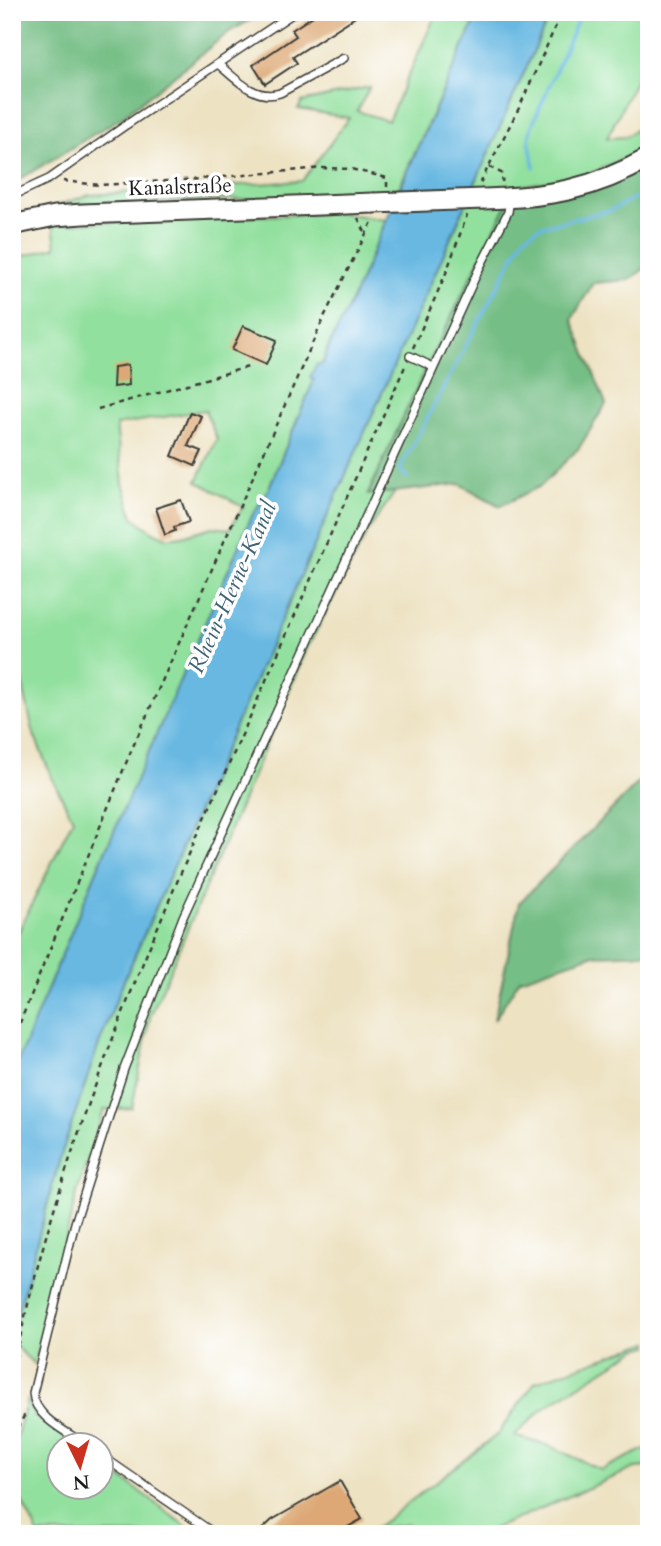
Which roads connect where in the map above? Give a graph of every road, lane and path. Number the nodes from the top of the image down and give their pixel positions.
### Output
1 (295, 12) edge
2 (562, 12) edge
3 (344, 58) dead end
4 (218, 64) junction
5 (649, 158) edge
6 (489, 167) junction
7 (49, 179) junction
8 (482, 192) junction
9 (506, 192) junction
10 (12, 196) edge
11 (378, 203) junction
12 (467, 215) dead end
13 (12, 225) edge
14 (410, 356) junction
15 (248, 367) dead end
16 (433, 367) junction
17 (99, 409) dead end
18 (12, 1042) edge
19 (12, 1376) edge
20 (33, 1402) junction
21 (65, 1430) edge
22 (12, 1437) edge
23 (116, 1466) edge
24 (215, 1534) edge

1 - 4 lane
2 - 6 path
3 - 4 lane
4 - 7 lane
5 - 9 main road, Kanalstraße
6 - 8 path
6 - 9 path
7 - 10 lane
7 - 11 path
8 - 9 main road, Kanalstraße
8 - 11 main road, Kanalstraße, bridge
9 - 16 lane
11 - 13 main road, Kanalstraße
11 - 18 path
12 - 14 path
14 - 16 lane
14 - 19 path
15 - 17 path
16 - 20 lane
20 - 21 lane
20 - 22 path
23 - 24 lane

